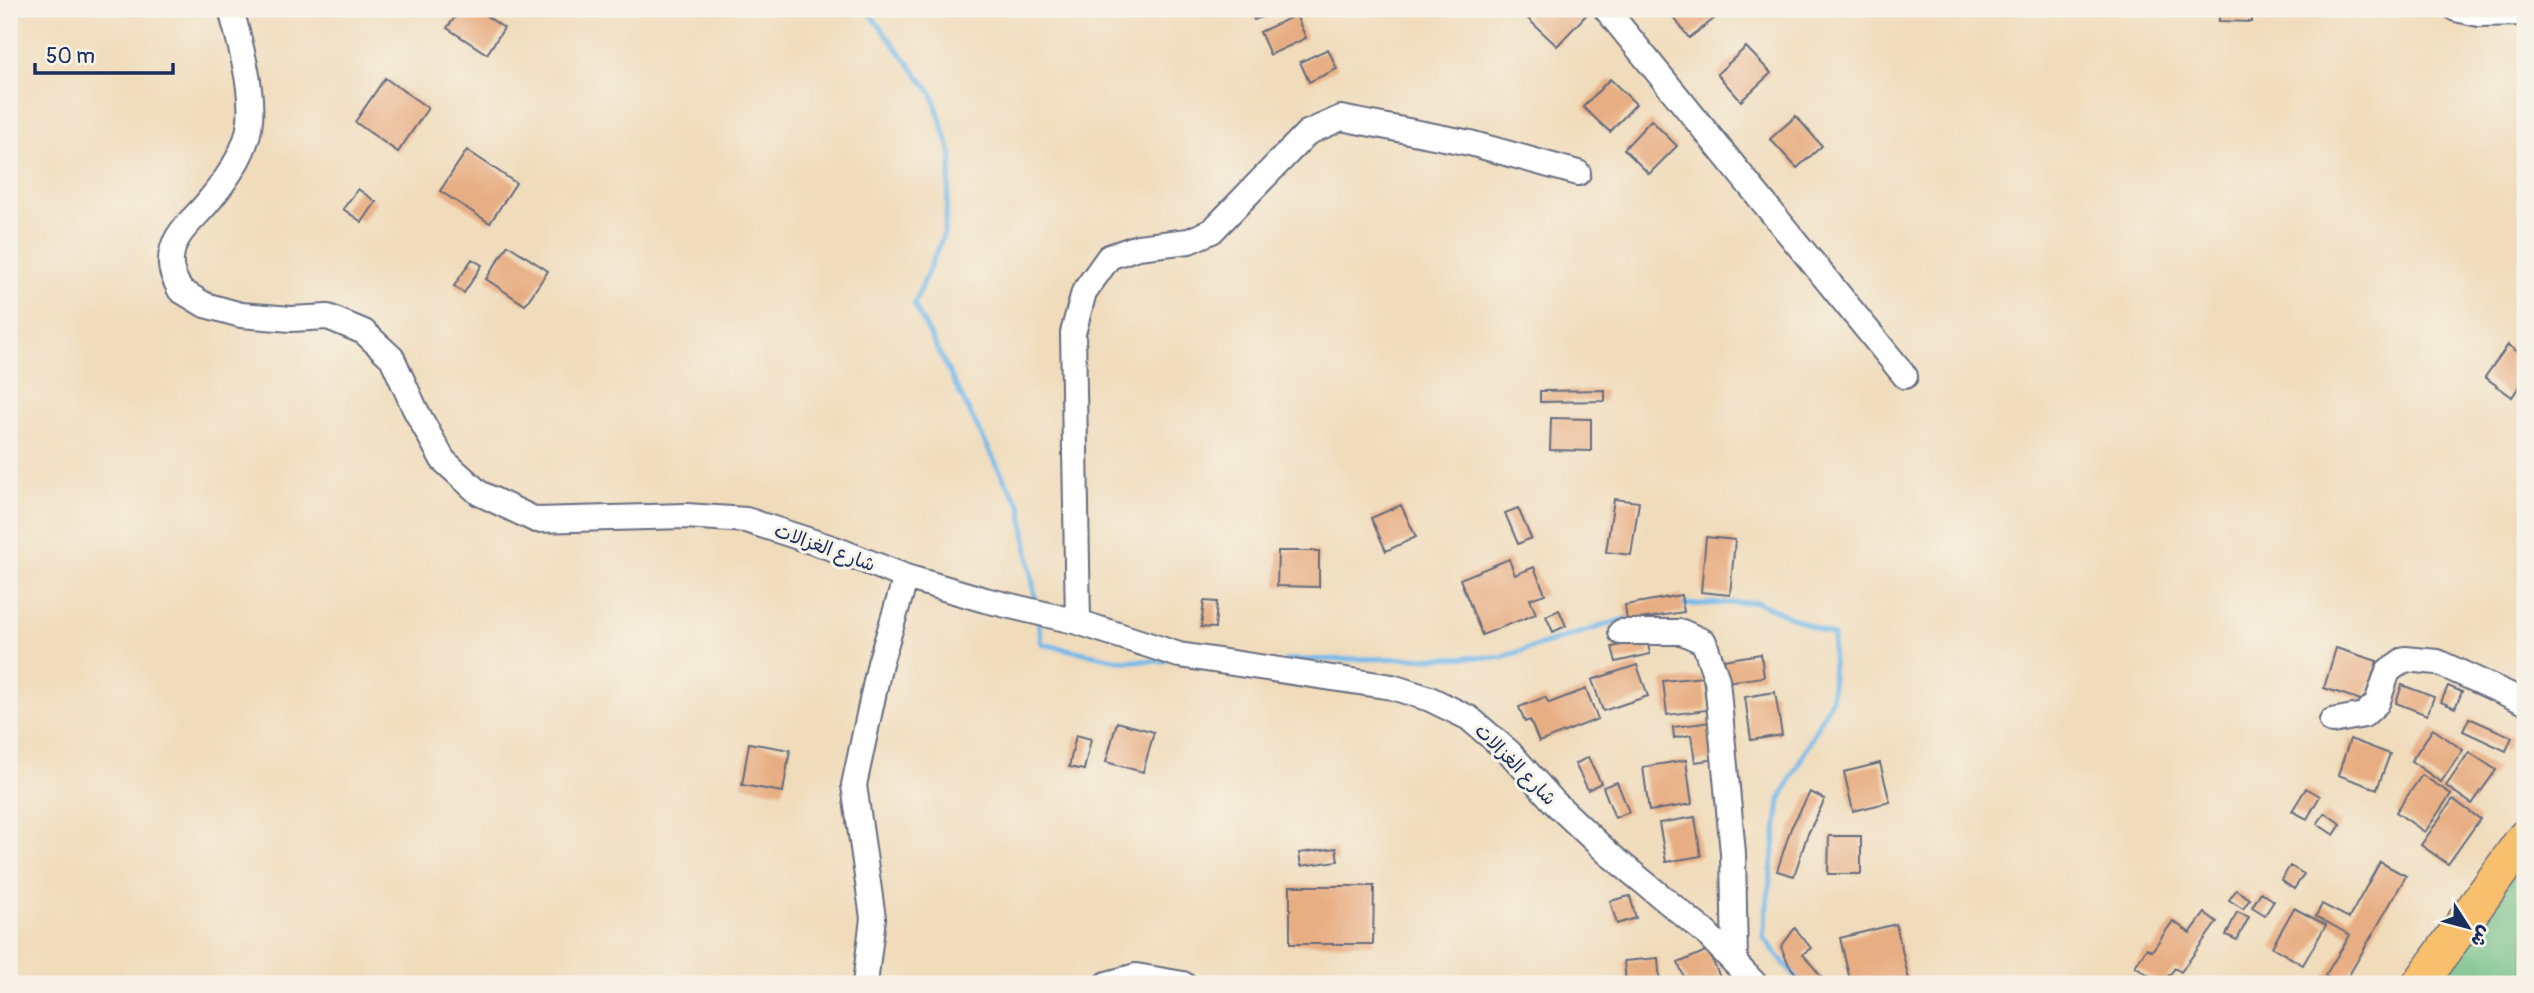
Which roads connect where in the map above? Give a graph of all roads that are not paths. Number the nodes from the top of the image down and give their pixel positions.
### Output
1 (231, 9) edge
2 (1606, 9) edge
3 (2456, 9) edge
4 (2525, 13) edge
5 (1578, 173) dead end
6 (1905, 376) dead end
7 (906, 577) junction
8 (1077, 622) junction
9 (1621, 632) dead end
10 (2525, 702) edge
11 (2332, 720) dead end
12 (2525, 837) edge
13 (1735, 963) junction
14 (865, 984) edge
15 (1107, 984) edge
16 (1183, 984) edge
17 (1755, 984) edge
18 (2420, 984) edge

1 - 7 street, شارع الغزالات
2 - 6 street
3 - 4 street
5 - 8 street
7 - 8 street, شارع الغزالات
7 - 14 street
8 - 13 street, شارع الغزالات
9 - 13 street
10 - 11 street
12 - 18 highway
13 - 17 street, شارع الغزالات
15 - 16 street

